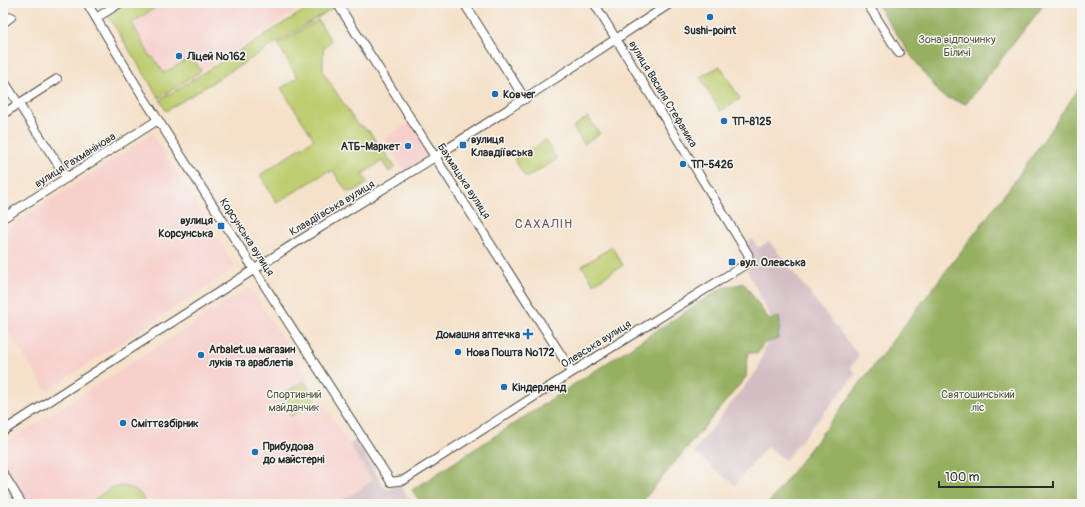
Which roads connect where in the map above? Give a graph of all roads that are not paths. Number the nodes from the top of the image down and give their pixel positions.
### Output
1 (87, 3) edge
2 (120, 3) edge
3 (337, 3) edge
4 (464, 3) edge
5 (594, 3) edge
6 (671, 3) edge
7 (867, 3) edge
8 (11, 17) dead end
9 (96, 18) junction
10 (3, 23) edge
11 (616, 38) junction
12 (898, 53) dead end
13 (3, 80) edge
14 (57, 80) dead end
15 (525, 99) junction
16 (19, 104) junction
17 (3, 114) edge
18 (158, 120) junction
19 (435, 157) junction
20 (67, 178) junction
21 (3, 218) edge
22 (749, 259) joint
23 (255, 269) junction
24 (572, 372) junction
25 (3, 431) edge
26 (3, 472) edge
27 (391, 482) joint
28 (22, 504) edge

1 - 9 street, Корсунська вулиця
2 - 9 street
3 - 19 street, Бахмацька вулиця
4 - 15 street
5 - 11 street, вулиця Василя Стефаника
6 - 11 street, Клавдіївська вулиця
7 - 12 street
8 - 10 street
9 - 18 street, Корсунська вулиця
11 - 15 street, Клавдіївська вулиця
11 - 22 street, вулиця Василя Стефаника
13 - 16 street
14 - 16 street
15 - 19 street, Клавдіївська вулиця
16 - 17 street
16 - 20 street
18 - 20 street, вулиця Рахманінова
18 - 23 street, Корсунська вулиця
19 - 23 street, Клавдіївська вулиця
19 - 24 street, Бахмацька вулиця
20 - 21 street, вулиця Рахманінова
22 - 24 street, Олевська вулиця
23 - 25 street, Клавдіївська вулиця
23 - 27 street, Корсунська вулиця
24 - 27 street, Олевська вулиця
26 - 28 street

